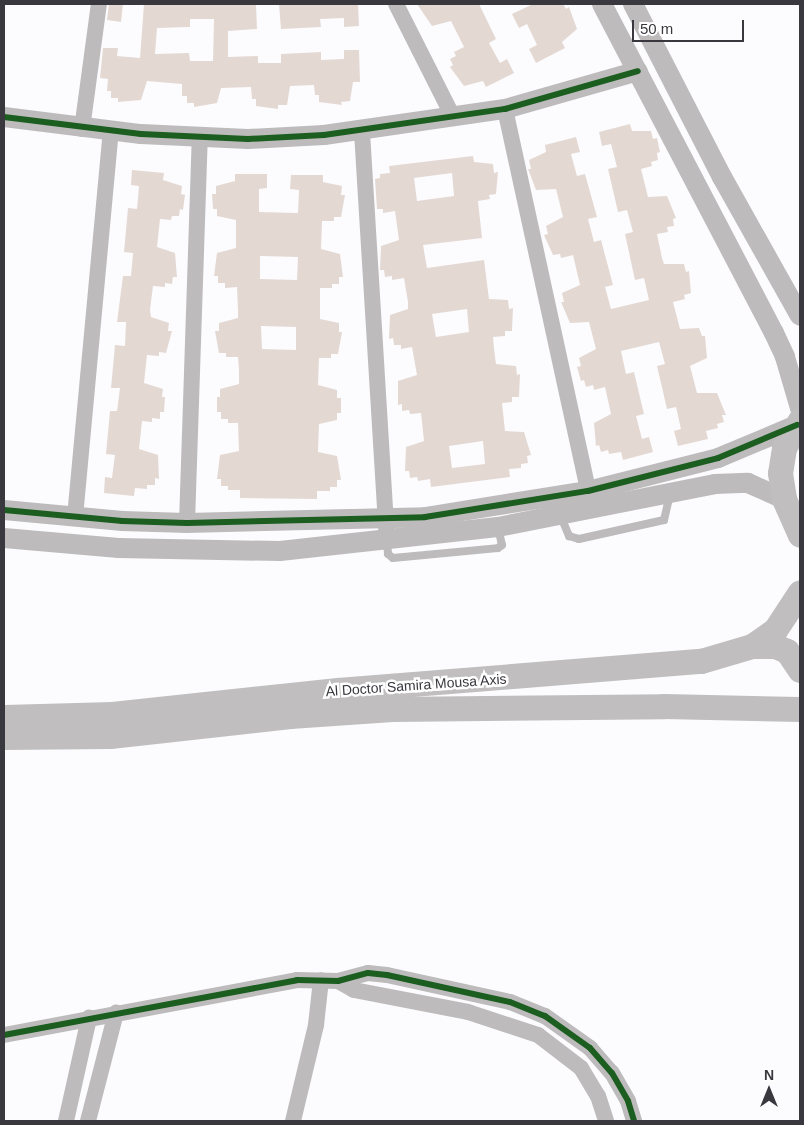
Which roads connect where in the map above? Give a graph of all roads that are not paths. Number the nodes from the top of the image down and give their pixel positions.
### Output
1 (99, 4) edge
2 (396, 4) edge
3 (602, 4) edge
4 (633, 4) edge
5 (638, 71) junction
6 (506, 109) junction
7 (4, 117) edge
8 (453, 117) junction
9 (82, 129) junction
10 (112, 132) junction
11 (362, 132) junction
12 (200, 136) junction
13 (722, 176) junction
14 (698, 189) junction
15 (800, 316) edge
16 (799, 418) edge
17 (588, 491) junction
18 (784, 499) junction
19 (4, 510) edge
20 (75, 517) junction
21 (385, 518) junction
22 (187, 523) junction
23 (800, 535) edge
24 (4, 538) edge
25 (387, 542) junction
26 (800, 592) edge
27 (752, 646) junction
28 (800, 670) edge
29 (796, 702) edge
30 (4, 717) edge
31 (4, 737) edge
32 (321, 980) junction
33 (338, 980) junction
34 (455, 988) junction
35 (451, 1008) junction
36 (116, 1013) junction
37 (89, 1018) junction
38 (4, 1035) edge
39 (66, 1121) edge
40 (88, 1121) edge
41 (293, 1121) edge
42 (606, 1121) edge
43 (634, 1121) edge

1 - 9 street
2 - 8 street
3 - 5 street
4 - 13 street
5 - 6 street
5 - 14 street
6 - 8 street
6 - 17 street
7 - 9 street
8 - 11 street
9 - 10 street
10 - 12 street
10 - 20 street
11 - 12 street
11 - 21 street
12 - 22 street
13 - 14 street
13 - 15 street
14 - 16 street
16 - 17 street
16 - 18 main road
17 - 21 street
18 - 23 main road
18 - 25 street
19 - 20 street
20 - 22 street
21 - 22 street
21 - 25 street
24 - 25 street
26 - 27 main road, Al Doctor Samira Mousa Axis
27 - 28 main road
27 - 30 main road, Al Doctor Samira Mousa Axis
29 - 31 main road, Al Doctor Samira Mousa Axis
32 - 33 street
32 - 36 street
32 - 41 street
33 - 34 street
33 - 35 street
34 - 35 street
34 - 43 street
35 - 42 street
36 - 37 street
36 - 40 street
37 - 38 street
37 - 39 street

